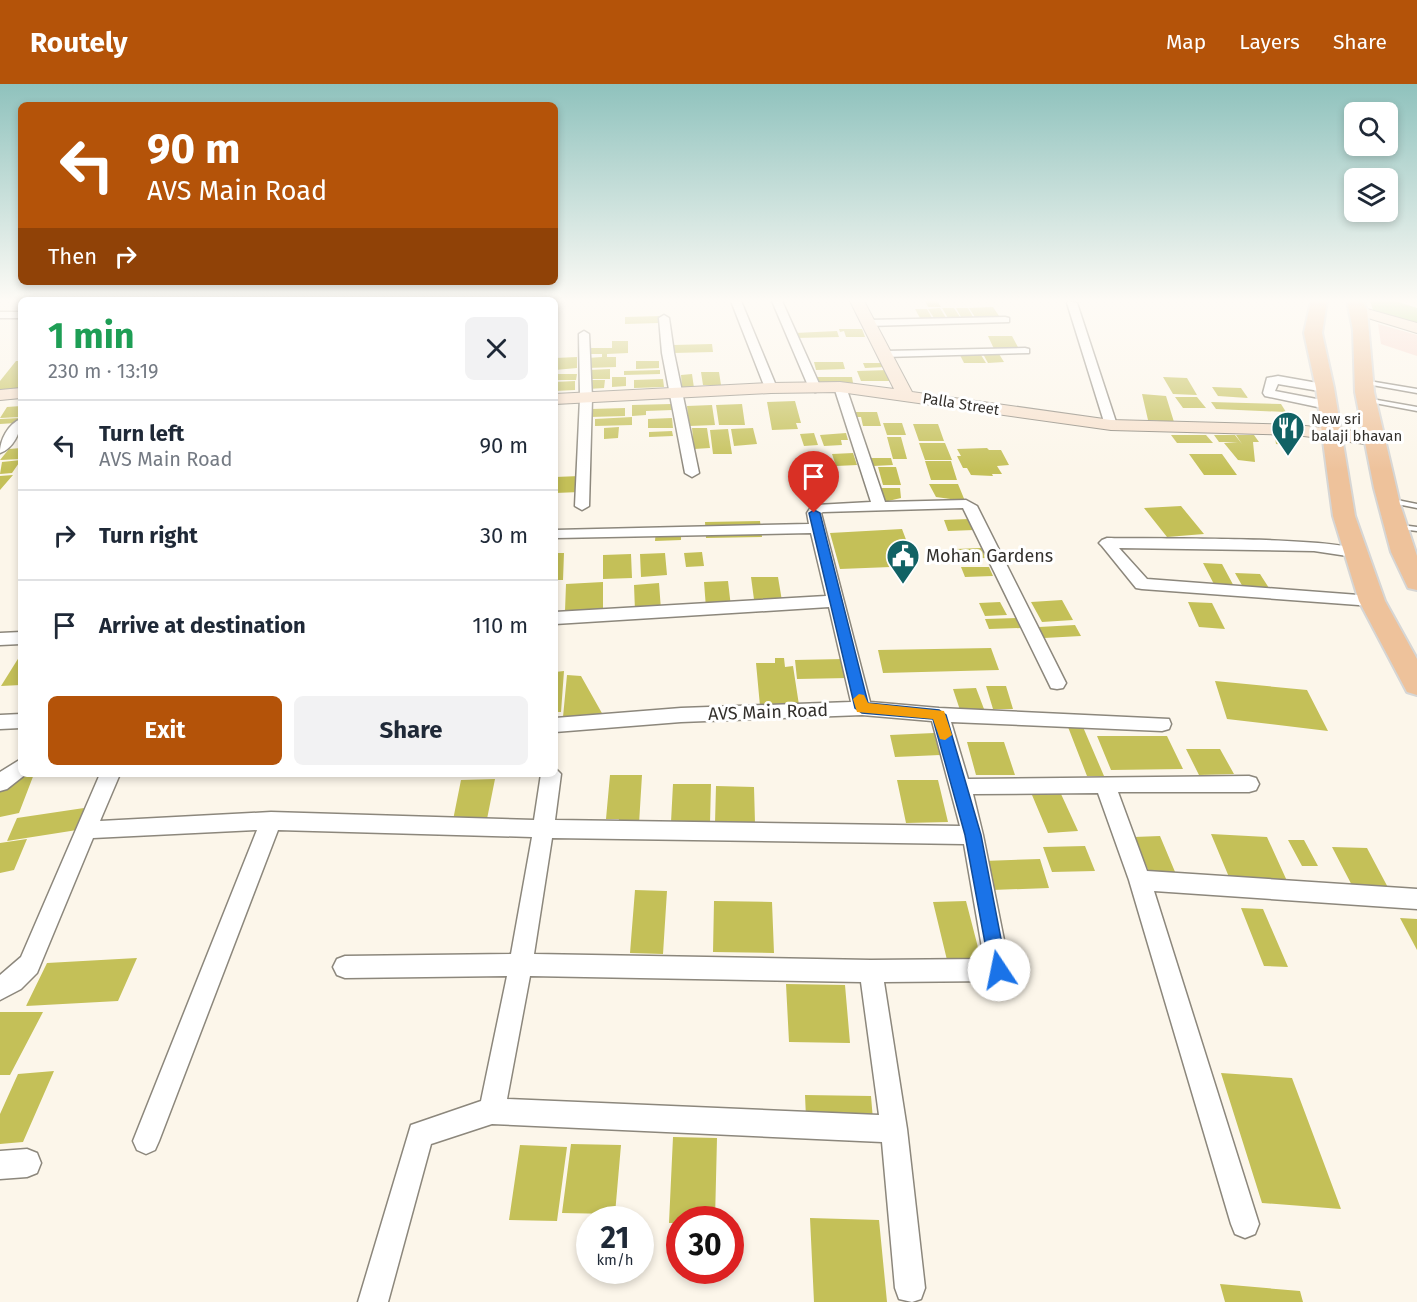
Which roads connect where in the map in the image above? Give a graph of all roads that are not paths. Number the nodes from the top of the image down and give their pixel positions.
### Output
1 (585, 358) edge
2 (670, 358) edge
3 (759, 358) edge
4 (802, 358) edge
5 (887, 358) edge
6 (1090, 358) edge
7 (1318, 358) edge
8 (1361, 358) edge
9 (1363, 382) junction
10 (840, 387) junction
11 (771, 388) junction
12 (815, 388) junction
13 (1417, 391) edge
14 (18, 393) edge
15 (0, 394) edge
16 (676, 394) junction
17 (905, 395) junction
18 (586, 398) junction
19 (558, 399) edge
20 (1366, 400) junction
21 (1417, 409) edge
22 (1111, 425) junction
23 (18, 427) edge
24 (1330, 433) junction
25 (1373, 439) junction
26 (0, 449) edge
27 (692, 473) dead end
28 (1388, 500) junction
29 (879, 505) junction
30 (582, 506) dead end
31 (1417, 506) edge
32 (1406, 527) edge
33 (818, 528) junction
34 (558, 534) edge
35 (1354, 552) junction
36 (1417, 582) edge
37 (834, 601) junction
38 (1372, 601) junction
39 (558, 618) edge
40 (18, 638) edge
41 (0, 639) edge
42 (1057, 683) dead end
43 (1417, 684) edge
44 (862, 708) junction
45 (939, 715) junction
46 (18, 721) edge
47 (0, 722) edge
48 (1162, 724) dead end
49 (558, 731) edge
50 (18, 769) edge
51 (109, 777) edge
52 (551, 777) edge
53 (0, 783) edge
54 (1105, 784) junction
55 (1249, 784) dead end
56 (961, 787) junction
57 (271, 821) junction
58 (543, 829) junction
59 (87, 830) junction
60 (973, 835) junction
61 (1140, 880) junction
62 (1417, 899) edge
63 (521, 964) junction
64 (345, 967) dead end
65 (871, 971) junction
66 (0, 988) edge
67 (492, 1111) junction
68 (894, 1129) junction
69 (146, 1141) dead end
70 (27, 1163) dead end
71 (0, 1165) edge
72 (1245, 1224) dead end
73 (910, 1288) dead end
74 (374, 1302) edge

1 - 18 street
2 - 16 street
3 - 11 street
4 - 12 street
5 - 17 street
6 - 22 street
7 - 24 main road
8 - 9 main road
9 - 13 lane
9 - 20 main road
10 - 12 street, Palla Street
10 - 17 street, Palla Street
10 - 29 street
11 - 12 street, Palla Street
11 - 16 street, Palla Street
14 - 15 street
16 - 18 street, Palla Street
16 - 27 street
17 - 22 street, Palla Street
18 - 19 street, Palla Street
18 - 30 street
20 - 21 lane
20 - 25 main road
22 - 24 street, Palla Street
23 - 26 street
24 - 25 street, Palla Street
24 - 35 main road
25 - 28 main road
28 - 31 lane
28 - 32 main road
29 - 33 street
29 - 42 street
32 - 36 main road
33 - 34 street
33 - 37 street
35 - 38 main road
35 - 38 street
37 - 39 street
37 - 44 street
38 - 43 main road
40 - 41 street
44 - 45 street, AVS Main Road
44 - 49 street, AVS Main Road
45 - 48 street, AVS Main Road
45 - 56 street
46 - 47 street
50 - 53 street
51 - 59 street
52 - 58 street
54 - 55 street
54 - 56 street
54 - 61 street
56 - 60 street
57 - 58 street
57 - 59 street
57 - 69 street
58 - 60 street
58 - 63 street
59 - 66 street
60 - 65 street
61 - 62 street
61 - 72 street
63 - 64 street
63 - 65 street
63 - 67 street
65 - 68 street
67 - 68 street
67 - 74 street
68 - 73 street
70 - 71 street

